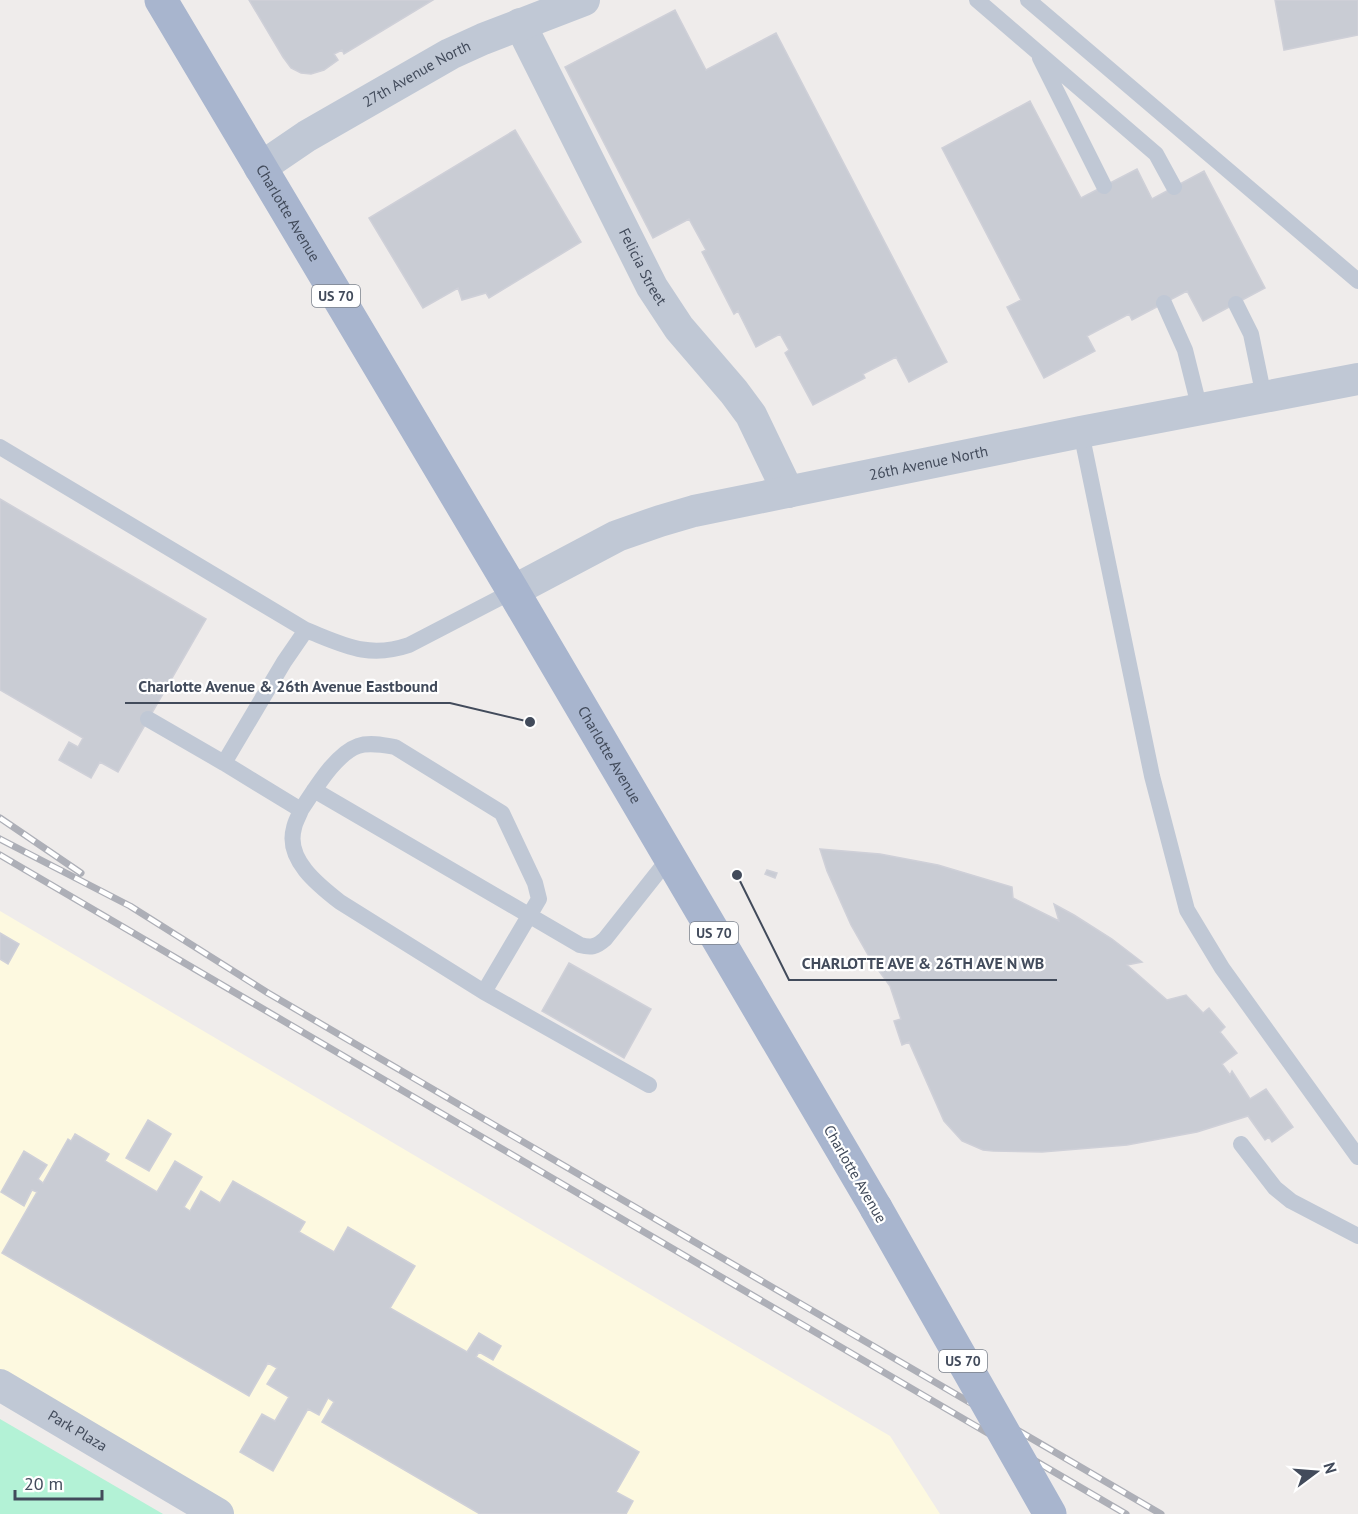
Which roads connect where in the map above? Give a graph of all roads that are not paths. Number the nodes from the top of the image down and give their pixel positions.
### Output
1 (161, 0) edge
2 (584, 0) edge
3 (978, 0) edge
4 (1028, 0) edge
5 (520, 24) junction
6 (1036, 50) junction
7 (260, 168) junction
8 (1104, 186) dead end
9 (1174, 187) dead end
10 (1358, 280) edge
11 (1164, 303) dead end
12 (1236, 304) dead end
13 (1358, 379) edge
14 (1264, 397) junction
15 (1200, 410) junction
16 (1081, 432) junction
17 (0, 447) edge
18 (788, 492) junction
19 (513, 591) junction
20 (306, 630) junction
21 (148, 719) dead end
22 (224, 763) junction
23 (314, 790) junction
24 (301, 810) junction
25 (670, 857) junction
26 (530, 916) junction
27 (484, 992) junction
28 (649, 1085) dead end
29 (1241, 1144) dead end
30 (1358, 1157) edge
31 (1358, 1236) edge
32 (0, 1385) edge
33 (218, 1514) edge
34 (1050, 1514) edge

1 - 7 main road, Charlotte Avenue / US 70
2 - 5 street, 27th Avenue North
3 - 6 lane
4 - 10 lane
5 - 7 street, 27th Avenue North
5 - 18 street, Felicia Street
6 - 8 lane
6 - 9 lane
7 - 19 main road, Charlotte Avenue / US 70
11 - 15 lane
12 - 14 lane
13 - 14 street, 26th Avenue North
14 - 15 street, 26th Avenue North
15 - 16 street, 26th Avenue North
16 - 18 street, 26th Avenue North
16 - 30 lane
17 - 20 lane
18 - 19 street, 26th Avenue North
19 - 20 lane
19 - 25 main road, Charlotte Avenue / US 70
20 - 22 lane
21 - 22 lane
22 - 24 lane
23 - 24 lane
23 - 26 lane
23 - 26 lane
24 - 27 lane
25 - 26 lane
25 - 34 main road, Charlotte Avenue / US 70, bridge
26 - 27 lane
27 - 28 lane
29 - 31 lane
32 - 33 street, Park Plaza

